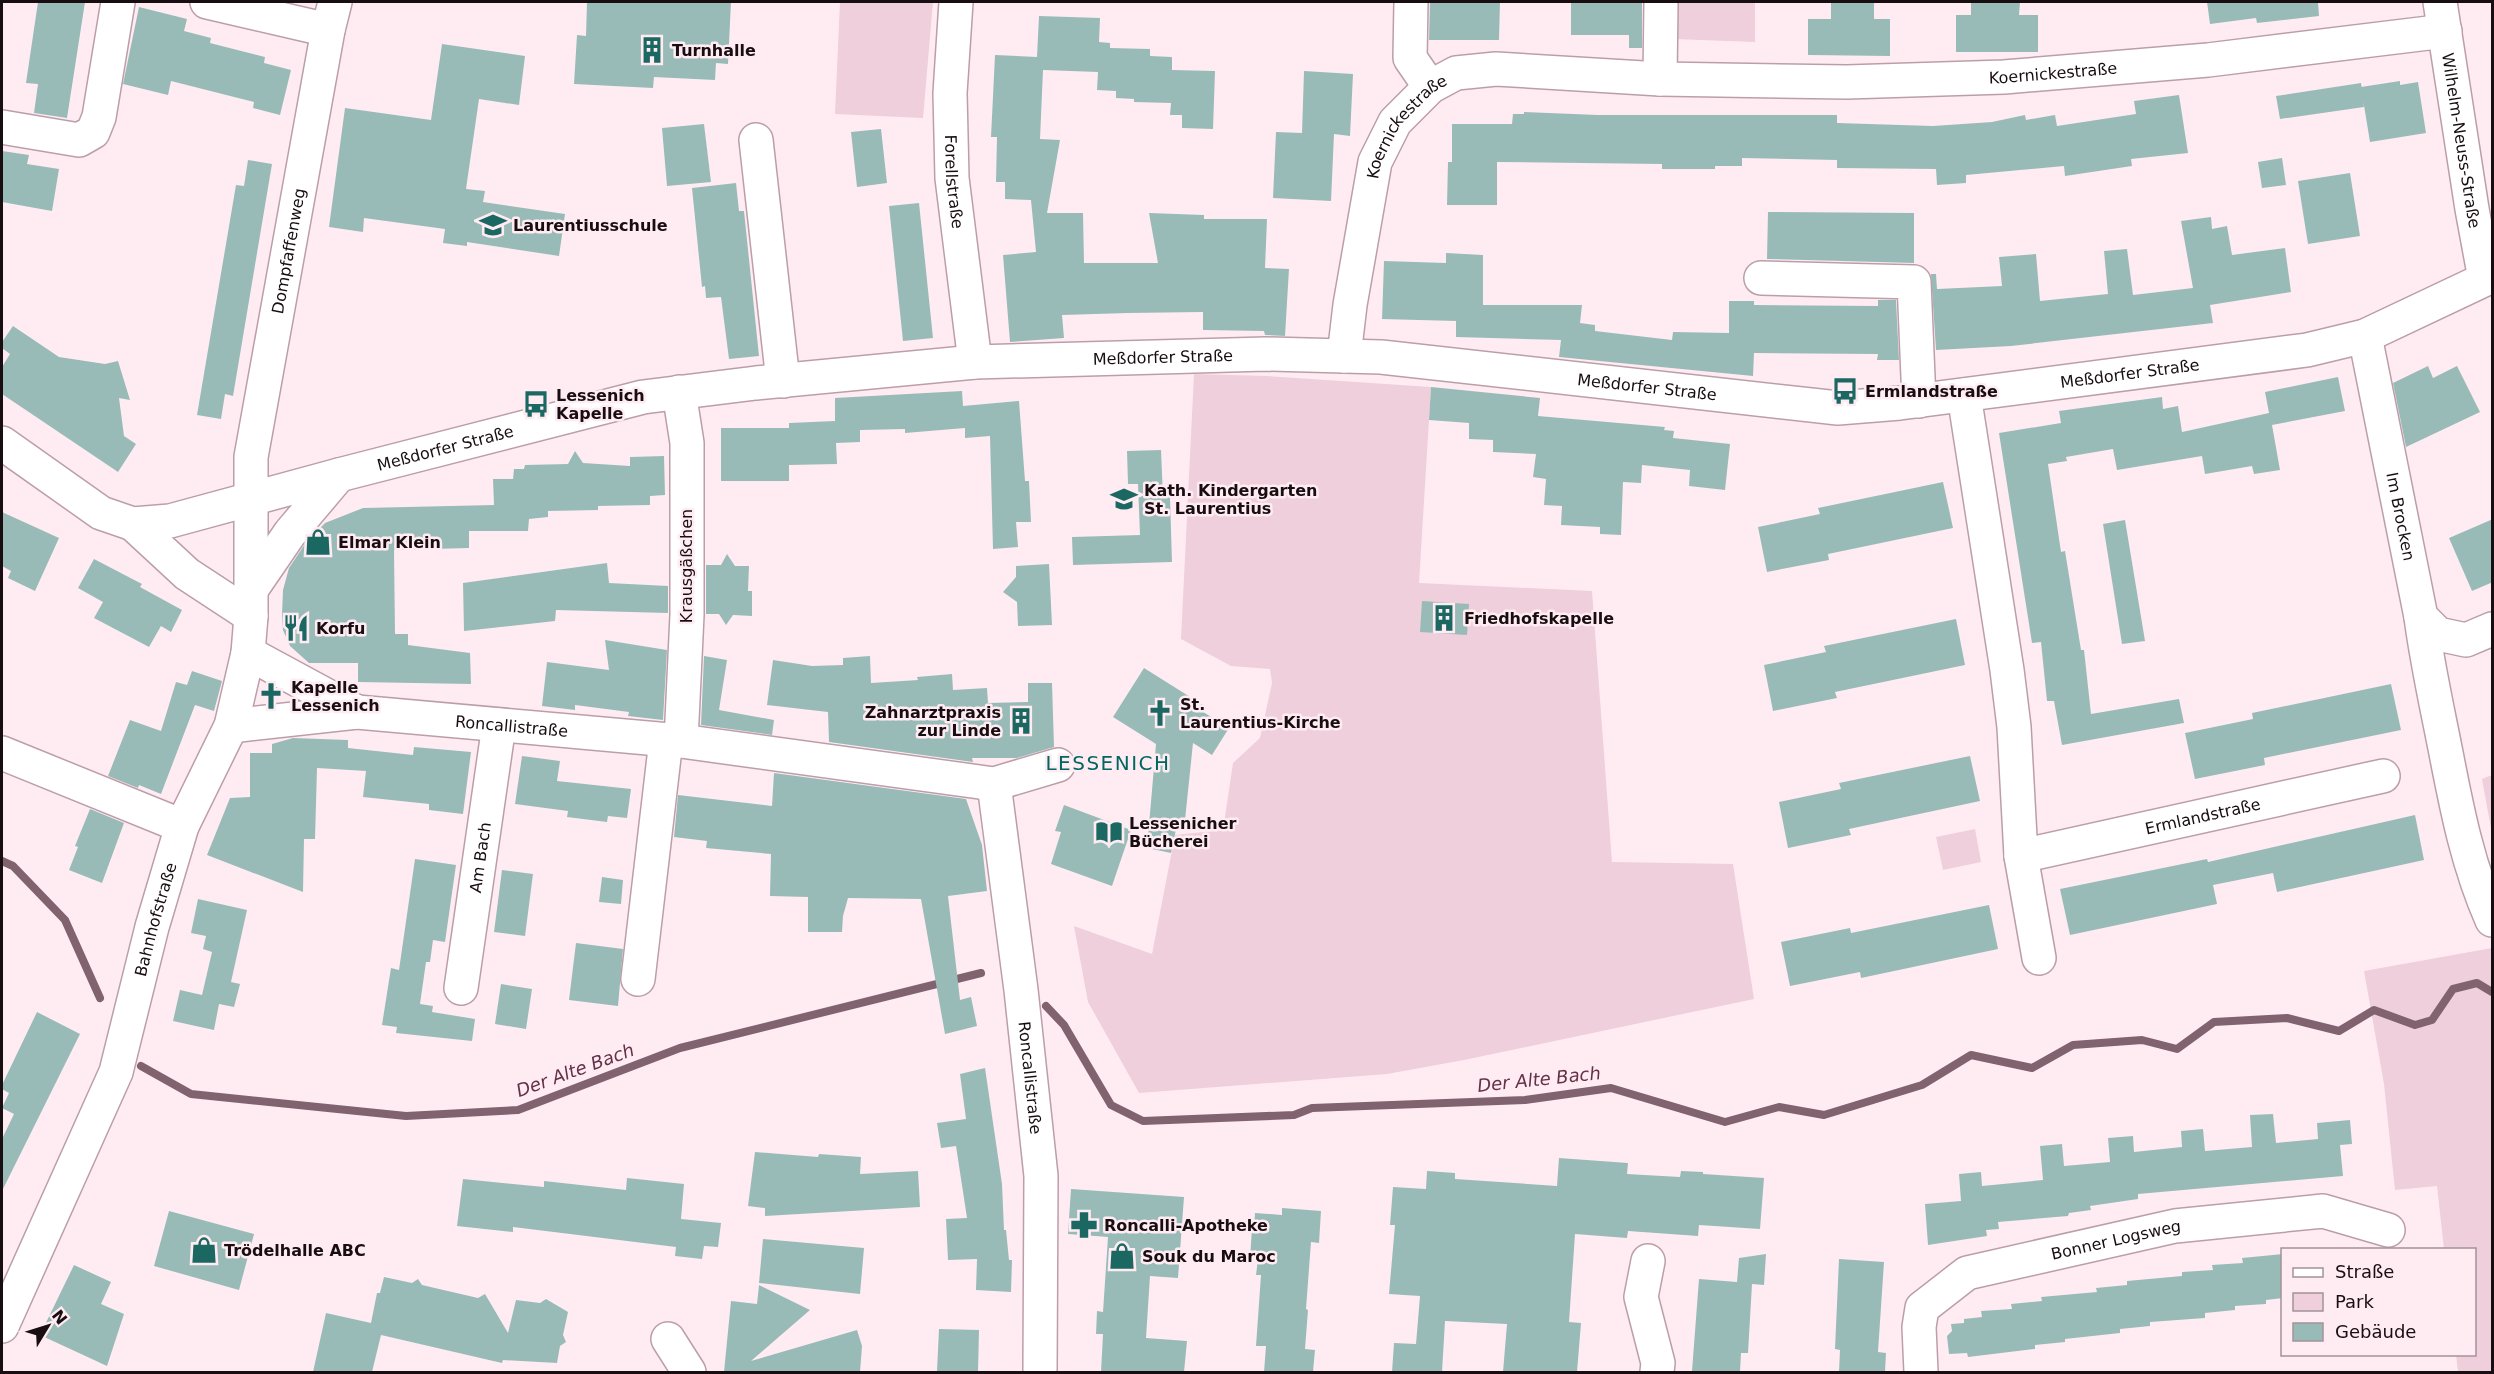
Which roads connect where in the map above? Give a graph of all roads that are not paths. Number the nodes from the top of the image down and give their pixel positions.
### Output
1 (118, 2) edge
2 (207, 2) edge
3 (956, 2) edge
4 (1411, 2) edge
5 (1661, 2) edge
6 (332, 16) edge
7 (2443, 16) edge
8 (1660, 79) junction
9 (1430, 87) junction
10 (2, 127) edge
11 (756, 140) dead end
12 (2489, 277) edge
13 (1761, 278) dead end
14 (2365, 336) junction
15 (1344, 356) junction
16 (975, 362) junction
17 (783, 381) junction
18 (678, 392) junction
19 (1964, 395) junction
20 (1919, 401) junction
21 (2, 443) edge
22 (339, 475) junction
23 (250, 501) junction
24 (133, 525) junction
25 (252, 602) junction
26 (2421, 617) junction
27 (2493, 628) edge
28 (248, 653) junction
29 (357, 712) junction
30 (499, 725) junction
31 (231, 726) junction
32 (673, 741) junction
33 (2, 753) edge
34 (1058, 765) dead end
35 (2383, 776) dead end
36 (994, 784) junction
37 (182, 826) junction
38 (2020, 856) junction
39 (2493, 920) edge
40 (2039, 958) dead end
41 (638, 979) dead end
42 (461, 988) dead end
43 (2388, 1230) dead end
44 (1648, 1261) dead end
45 (2, 1326) edge
46 (668, 1339) dead end
47 (689, 1372) edge
48 (1040, 1372) edge
49 (1657, 1372) edge
50 (1921, 1372) edge

1 - 10 street
2 - 6 street
3 - 16 street, Forellstraße
4 - 9 street
5 - 8 street
6 - 23 street, Dompfaffenweg
7 - 8 street, Koernickestraße
7 - 12 street, Wilhelm-Neuss-Straße
8 - 9 street, Koernickestraße
9 - 15 street, Koernickestraße
11 - 17 street
12 - 14 street, Meßdorfer Straße
13 - 20 street
14 - 19 street, Meßdorfer Straße
14 - 26 street, Im Brocken
15 - 16 street, Meßdorfer Straße
15 - 20 street, Meßdorfer Straße
16 - 17 street, Meßdorfer Straße
17 - 18 street, Meßdorfer Straße
18 - 22 street, Meßdorfer Straße
18 - 32 street, Krausgäßchen
19 - 20 street, Meßdorfer Straße
19 - 38 street
21 - 24 street
22 - 23 street, Meßdorfer Straße
22 - 25 street
23 - 24 street, Meßdorfer Straße
23 - 25 street, Bahnhofstraße
24 - 25 street
25 - 28 street, Bahnhofstraße
26 - 27 street
26 - 39 street, Im Brocken
28 - 29 street, Roncallistraße
28 - 31 street, Bahnhofstraße
29 - 30 street, Roncallistraße
29 - 31 street, Roncallistraße
30 - 32 street, Roncallistraße
30 - 42 street, Am Bach
31 - 37 street, Bahnhofstraße
32 - 36 street, Roncallistraße
32 - 41 street
33 - 37 street
34 - 36 street, Roncallistraße
35 - 38 street, Ermlandstraße
36 - 48 street, Roncallistraße
37 - 45 street, Bahnhofstraße
38 - 40 street
43 - 50 street, Bonner Logsweg
44 - 49 street
46 - 47 street

